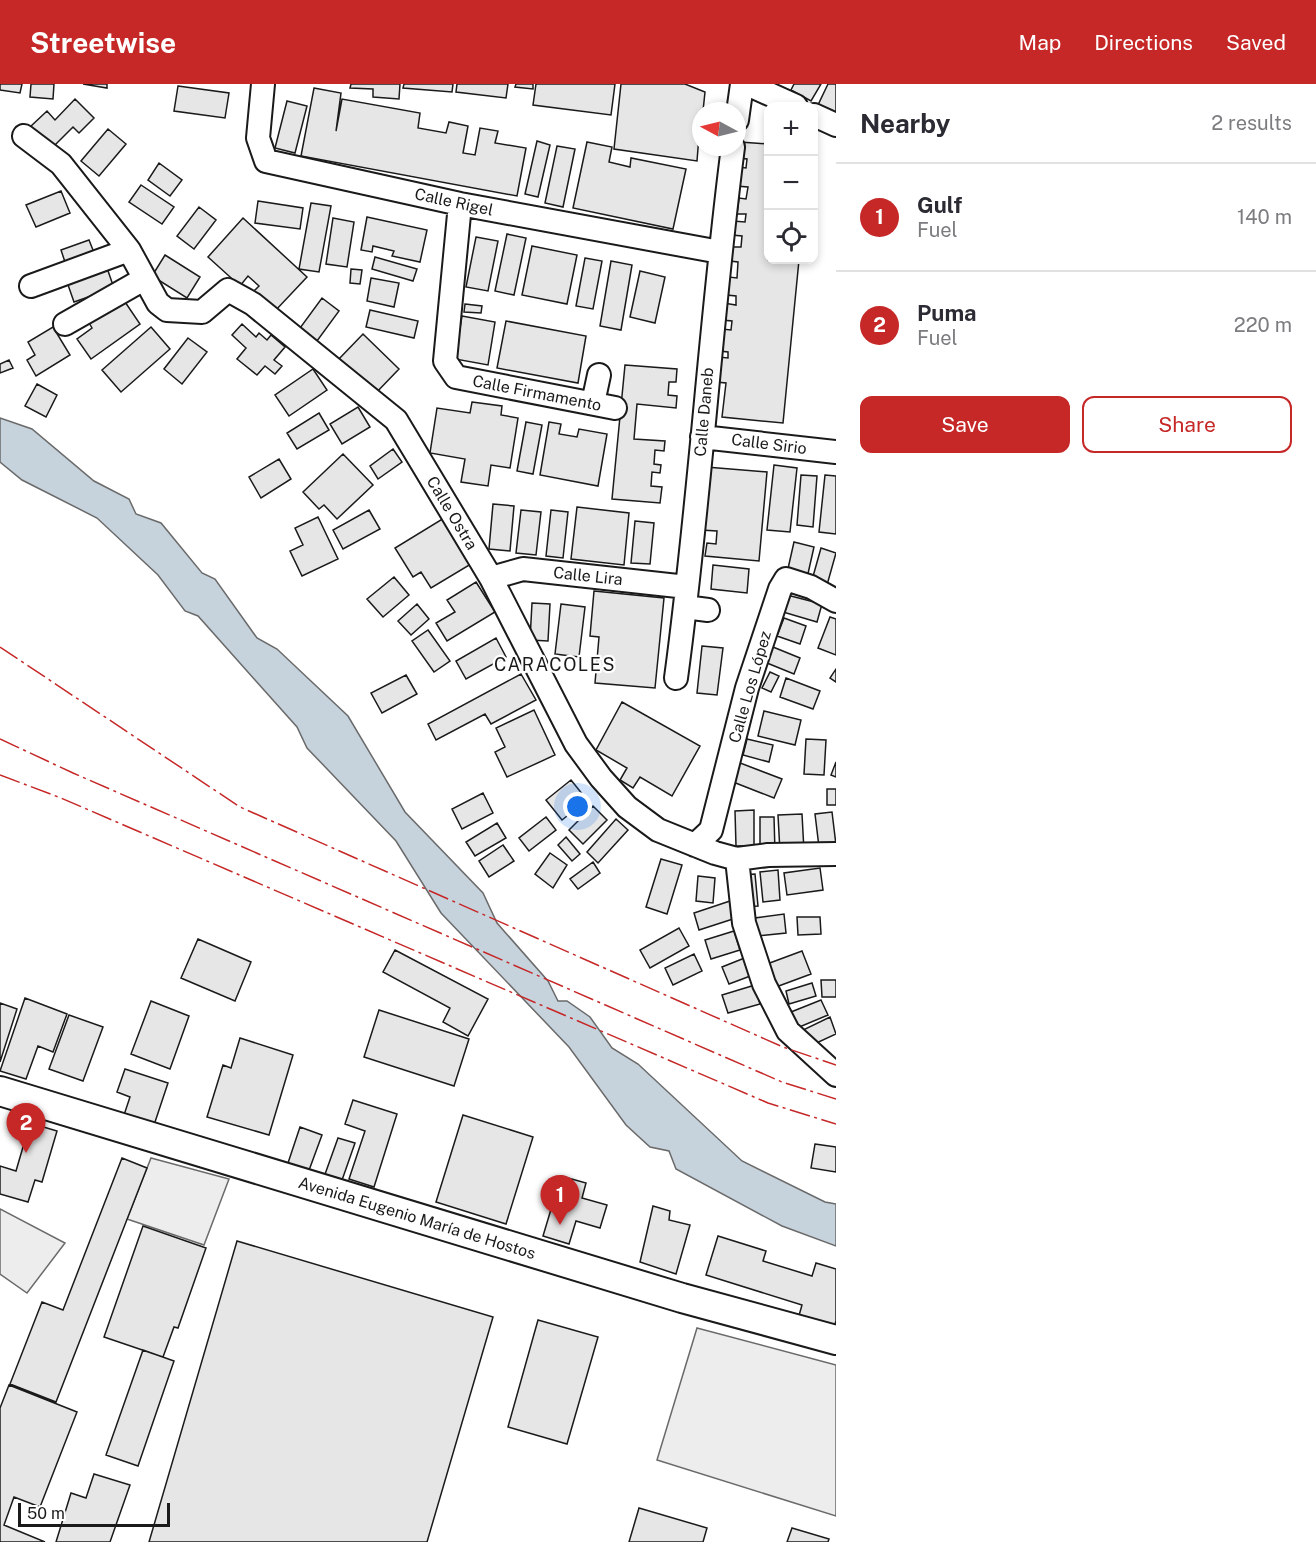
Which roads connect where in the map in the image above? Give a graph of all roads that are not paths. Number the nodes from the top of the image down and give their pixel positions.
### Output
1 (263, 84) edge
2 (742, 84) edge
3 (747, 84) edge
4 (740, 102) edge
5 (787, 102) edge
6 (818, 117) edge
7 (836, 125) edge
8 (24, 136) dead end
9 (732, 156) edge
10 (460, 204) junction
11 (129, 250) junction
12 (720, 252) junction
13 (144, 279) junction
14 (31, 286) dead end
15 (65, 324) dead end
16 (599, 375) dead end
17 (702, 436) junction
18 (836, 452) edge
19 (491, 578) junction
20 (686, 597) junction
21 (836, 601) edge
22 (708, 610) dead end
23 (676, 678) dead end
24 (695, 844) junction
25 (836, 854) edge
26 (737, 859) junction
27 (836, 1075) edge
28 (0, 1091) edge
29 (836, 1340) edge

1 - 10 street, Calle Rigel
2 - 4 street
3 - 5 street
6 - 7 street
8 - 11 street, Calle Ostra
9 - 12 street, Calle Daneb
10 - 12 street, Calle Rigel
10 - 16 street, Calle Firmamento
11 - 13 street, Calle Ostra
11 - 14 street
12 - 17 street, Calle Daneb
13 - 15 street
13 - 19 street, Calle Ostra
17 - 18 street, Calle Sirio
17 - 20 street, Calle Daneb
19 - 20 street, Calle Lira
19 - 24 street, Calle Ostra
20 - 22 street, Calle Lira
20 - 23 street, Calle Daneb
21 - 24 street, Calle Los López
24 - 26 street, Calle Ostra
25 - 26 street, Calle Ostra
26 - 27 street
28 - 29 main road, Avenida Eugenio María de Hostos

